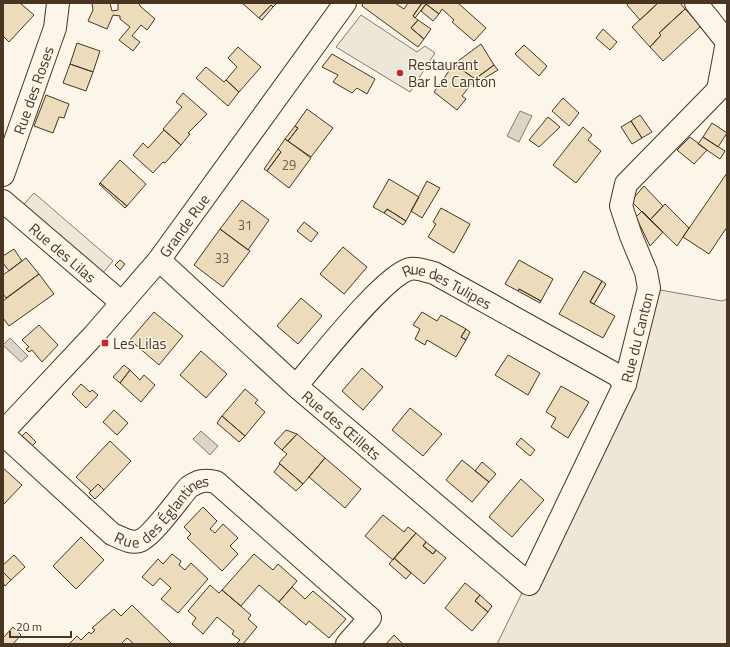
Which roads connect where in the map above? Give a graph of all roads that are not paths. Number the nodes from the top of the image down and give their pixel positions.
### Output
1 (58, 3) edge
2 (344, 3) edge
3 (696, 3) edge
4 (3, 175) edge
5 (3, 201) edge
6 (159, 260) junction
7 (122, 303) junction
8 (625, 384) junction
9 (296, 386) junction
10 (3, 433) edge
11 (529, 584) joint
12 (347, 644) edge

1 - 4 street, Rue des Roses
2 - 6 street, Grande Rue
3 - 8 street, Rue du Canton
5 - 7 street, Rue des Lilas
6 - 7 street, Grande Rue
6 - 9 street, Rue des Œillets
7 - 10 street, Grande Rue
8 - 9 street, Rue des Tulipes
8 - 11 street, Rue du Canton
9 - 11 street, Rue des Œillets
10 - 12 street, Rue des Églantines

